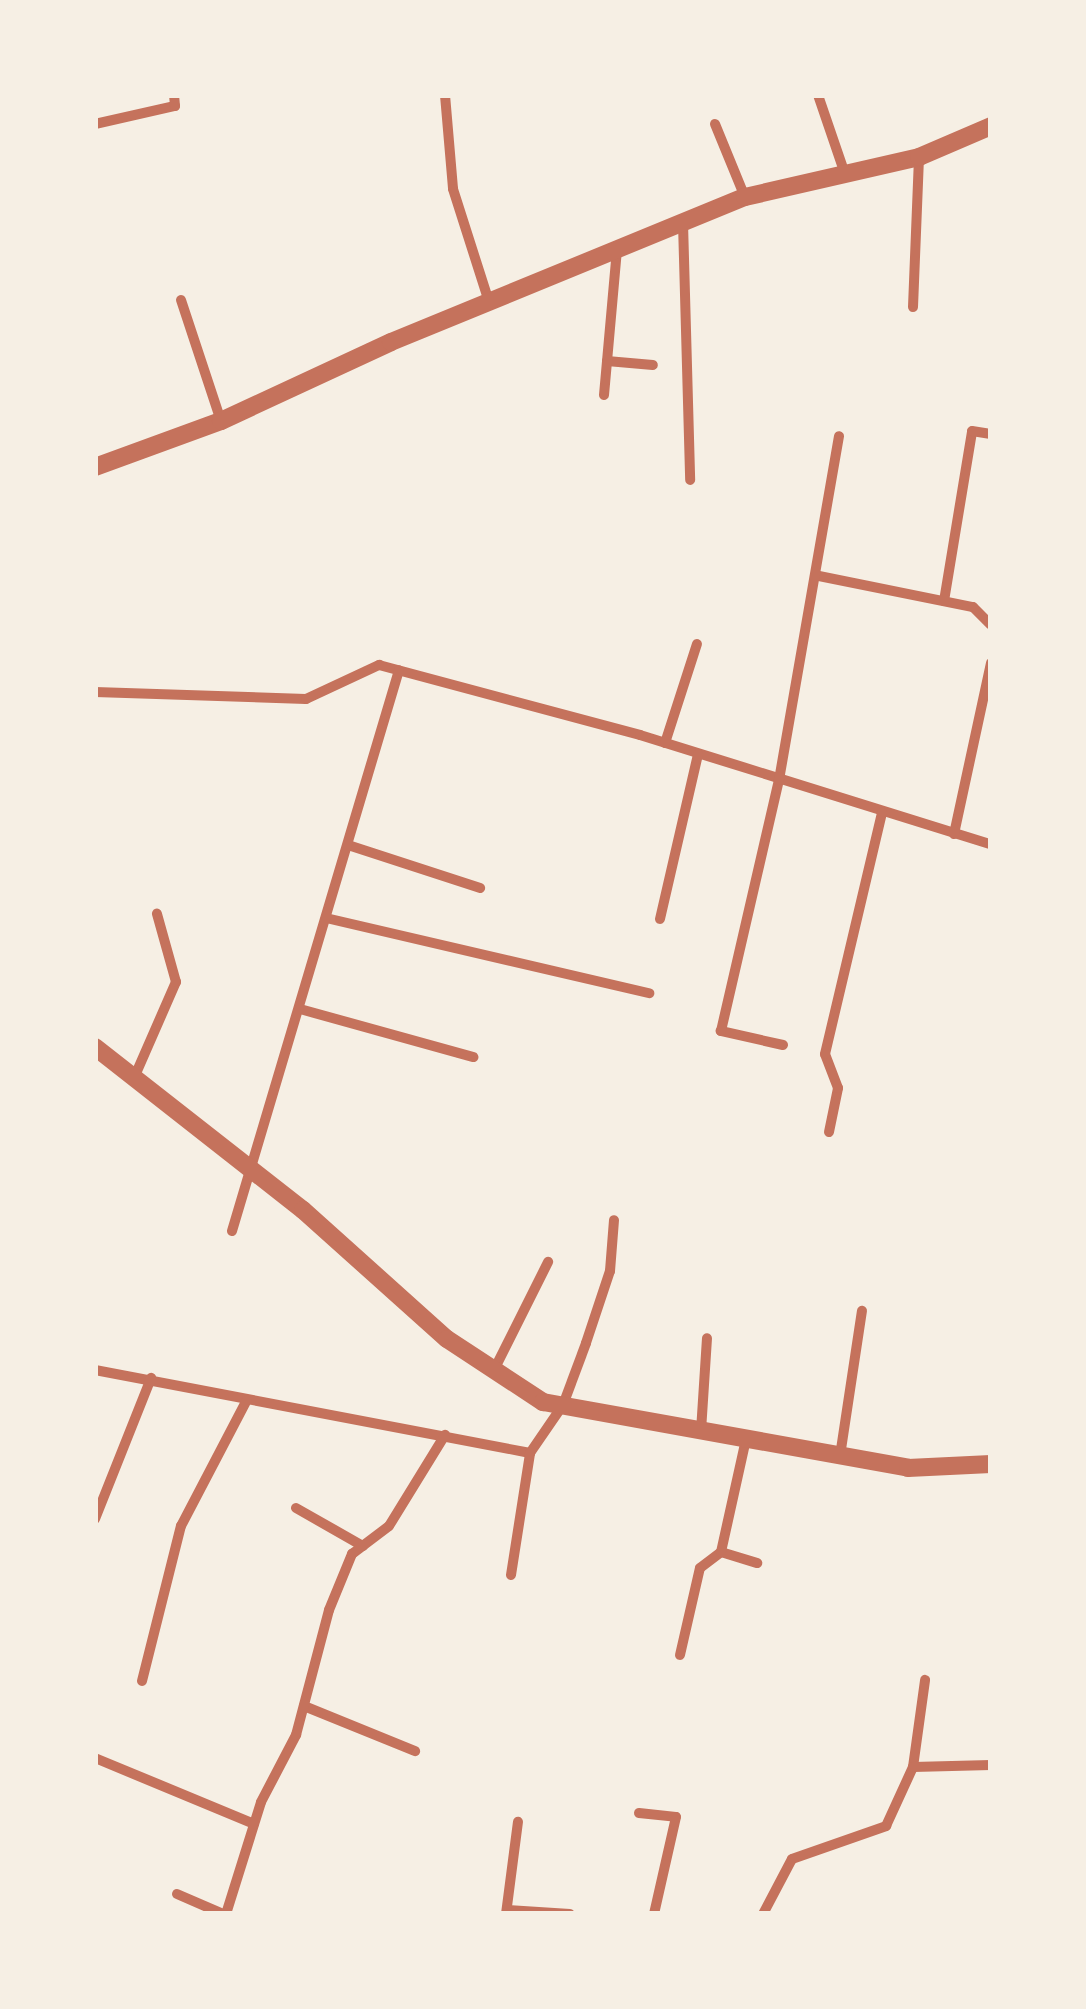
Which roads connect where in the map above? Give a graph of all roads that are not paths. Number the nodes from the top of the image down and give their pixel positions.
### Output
1 (174, 95) edge
2 (445, 95) edge
3 (818, 95) edge
4 (95, 124) edge
5 (716, 124) dead end
6 (991, 126) edge
7 (919, 157) junction
8 (844, 174) junction
9 (746, 198) junction
10 (682, 223) junction
11 (617, 250) junction
12 (181, 300) dead end
13 (489, 302) junction
14 (913, 307) dead end
15 (607, 361) junction
16 (653, 365) dead end
17 (604, 395) dead end
18 (221, 421) junction
19 (991, 434) edge
20 (839, 436) dead end
21 (95, 467) edge
22 (690, 480) dead end
23 (819, 576) junction
24 (944, 602) junction
25 (991, 625) edge
26 (697, 644) dead end
27 (991, 663) edge
28 (399, 670) junction
29 (95, 692) edge
30 (665, 744) junction
31 (698, 754) junction
32 (779, 780) junction
33 (882, 812) junction
34 (954, 834) junction
35 (991, 844) edge
36 (348, 845) junction
37 (480, 888) dead end
38 (157, 914) dead end
39 (326, 918) junction
40 (660, 920) dead end
41 (649, 993) dead end
42 (300, 1009) junction
43 (783, 1045) dead end
44 (95, 1048) edge
45 (472, 1058) dead end
46 (134, 1078) junction
47 (829, 1132) dead end
48 (253, 1170) junction
49 (614, 1220) dead end
50 (232, 1231) dead end
51 (548, 1262) dead end
52 (862, 1311) dead end
53 (707, 1338) dead end
54 (95, 1370) edge
55 (494, 1370) junction
56 (151, 1378) junction
57 (247, 1400) junction
58 (563, 1406) junction
59 (701, 1431) junction
60 (445, 1435) junction
61 (746, 1439) junction
62 (530, 1453) junction
63 (840, 1456) junction
64 (991, 1464) edge
65 (296, 1508) dead end
66 (95, 1519) edge
67 (363, 1546) junction
68 (721, 1552) junction
69 (756, 1564) dead end
70 (511, 1575) dead end
71 (680, 1655) dead end
72 (925, 1680) dead end
73 (142, 1681) dead end
74 (304, 1706) junction
75 (415, 1751) dead end
76 (95, 1758) edge
77 (991, 1765) edge
78 (913, 1767) junction
79 (639, 1813) dead end
80 (518, 1822) dead end
81 (254, 1824) junction
82 (178, 1894) dead end
83 (506, 1912) edge
84 (225, 1914) edge
85 (570, 1914) edge
86 (654, 1914) edge
87 (763, 1914) edge

1 - 4 street
2 - 13 street
3 - 8 street
5 - 9 street
6 - 7 street
7 - 8 street
7 - 14 street
8 - 9 street
9 - 10 street
10 - 11 street
10 - 22 street
11 - 13 street
11 - 15 street
12 - 18 street
13 - 18 street
15 - 16 street
15 - 17 street
18 - 21 street
19 - 24 street
20 - 23 street
23 - 24 street
23 - 32 street
24 - 25 street
26 - 30 street
27 - 34 street
28 - 29 street
28 - 30 street
28 - 36 street
30 - 31 street
31 - 32 street
31 - 40 street
32 - 33 street
32 - 43 street
33 - 34 street
33 - 47 street
34 - 35 street
36 - 37 street
36 - 39 street
38 - 46 street
39 - 41 street
39 - 42 street
42 - 45 street
42 - 48 street
44 - 46 street
46 - 48 street
48 - 50 street
48 - 55 street
49 - 58 street
51 - 55 street
52 - 63 street
53 - 59 street
54 - 56 street
55 - 58 street
56 - 57 street
56 - 66 street
57 - 60 street
57 - 73 street
58 - 59 street
58 - 62 street
59 - 61 street
60 - 62 street
60 - 67 street
61 - 63 street
61 - 68 street
62 - 70 street
63 - 64 street
65 - 67 street
67 - 74 street
68 - 69 street
68 - 71 street
72 - 78 street
74 - 75 street
74 - 81 street
76 - 81 street
77 - 78 street
78 - 87 street
79 - 86 street
80 - 83 street
81 - 84 street
82 - 84 street
83 - 85 street

